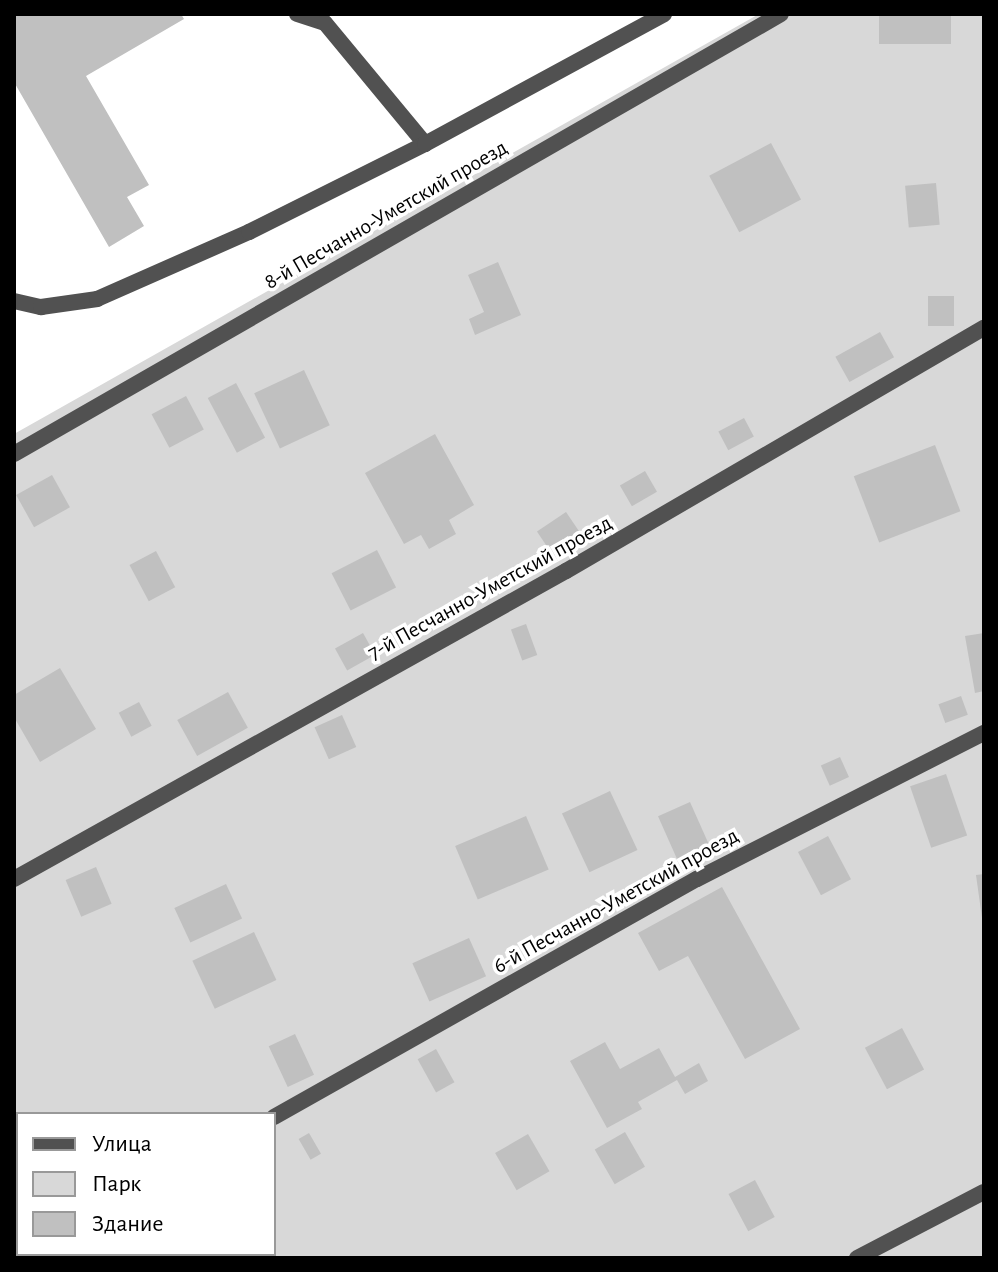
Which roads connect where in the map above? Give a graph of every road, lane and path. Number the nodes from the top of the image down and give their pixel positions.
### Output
1 (297, 14) edge
2 (664, 14) edge
3 (781, 14) edge
4 (425, 144) junction
5 (14, 301) edge
6 (984, 328) edge
7 (14, 454) edge
8 (984, 733) edge
9 (14, 879) edge
10 (276, 1116) edge
11 (984, 1192) edge
12 (857, 1258) edge

1 - 4 street
2 - 4 street
3 - 7 street, 8-й Песчанно-Уметский проезд
4 - 5 street
6 - 9 street, 7-й Песчанно-Уметский проезд
8 - 10 street, 6-й Песчанно-Уметский проезд
11 - 12 street

